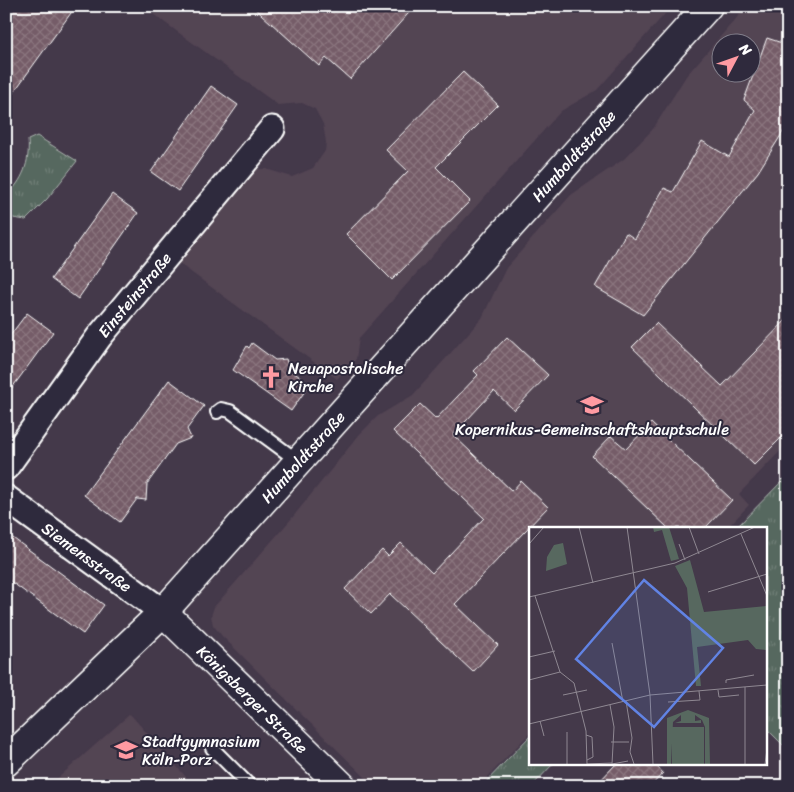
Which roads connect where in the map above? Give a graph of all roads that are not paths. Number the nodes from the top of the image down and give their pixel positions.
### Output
1 (708, 6) edge
2 (272, 130) dead end
3 (217, 412) dead end
4 (298, 461) junction
5 (6, 467) edge
6 (8, 501) edge
7 (163, 612) junction
8 (212, 748) dead end
9 (6, 762) edge
10 (250, 786) edge
11 (342, 786) edge

1 - 4 street, Humboldtstraße
2 - 5 street, Einsteinstraße
3 - 4 lane
4 - 7 street, Humboldtstraße
6 - 7 street, Siemensstraße
7 - 9 street, Humboldtstraße
7 - 11 street, Königsberger Straße
8 - 10 lane

